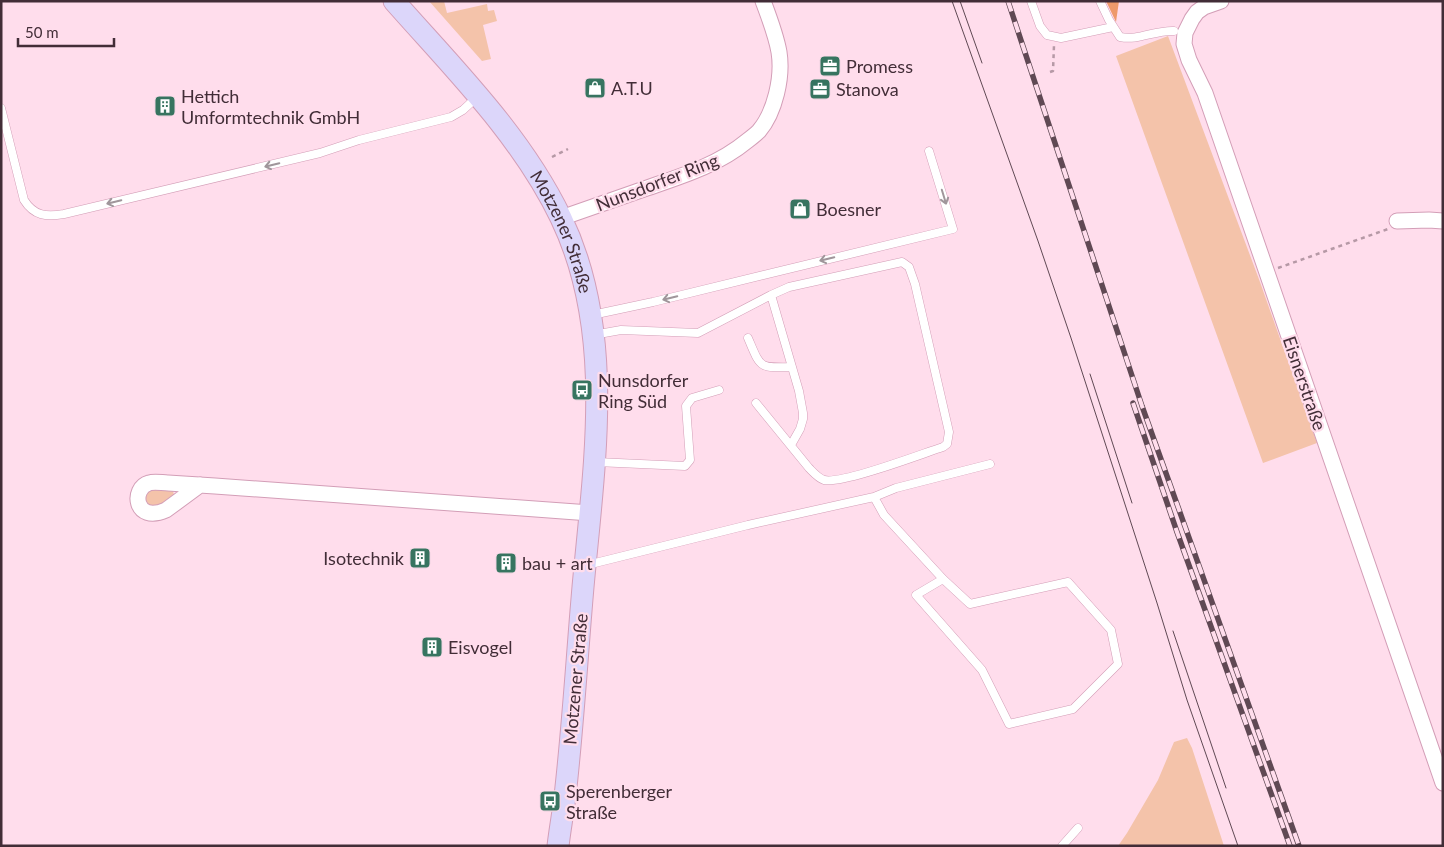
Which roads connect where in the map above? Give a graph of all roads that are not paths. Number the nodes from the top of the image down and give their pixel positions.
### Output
1 (394, 1) edge
2 (763, 1) edge
3 (1031, 1) edge
4 (1100, 1) edge
5 (1221, 1) edge
6 (1113, 27) junction
7 (1174, 32) dead end
8 (478, 96) junction
9 (1, 108) edge
10 (929, 151) dead end
11 (561, 218) junction
12 (1397, 221) road end
13 (1443, 221) edge
14 (771, 295) junction
15 (592, 325) junction
16 (748, 338) dead end
17 (792, 368) junction
18 (719, 390) dead end
19 (756, 404) dead end
20 (791, 445) junction
21 (594, 462) junction
22 (990, 464) dead end
23 (200, 485) dead end
24 (874, 497) junction
25 (590, 513) junction
26 (585, 565) junction
27 (943, 579) junction
28 (1443, 783) edge
29 (1078, 828) dead end
30 (558, 846) edge
31 (1062, 846) edge

1 - 8 street, Motzener Straße
2 - 11 street, Nunsdorfer Ring
3 - 6 lane
4 - 6 lane
5 - 28 street, Eisnerstraße
6 - 7 lane
8 -> 9 lane
8 - 11 street, Motzener Straße
10 -> 15 lane
11 - 15 street, Motzener Straße
12 - 13 street
14 - 15 lane
14 - 17 lane
14 - 20 lane
15 - 21 street, Motzener Straße
16 - 17 lane
17 - 20 lane
18 - 21 lane
19 - 20 lane
21 - 25 street, Motzener Straße
22 - 24 lane
23 - 25 street
24 - 26 lane
24 - 27 lane
25 - 26 street, Motzener Straße
26 - 30 street, Motzener Straße
27 - 27 lane
29 - 31 lane

